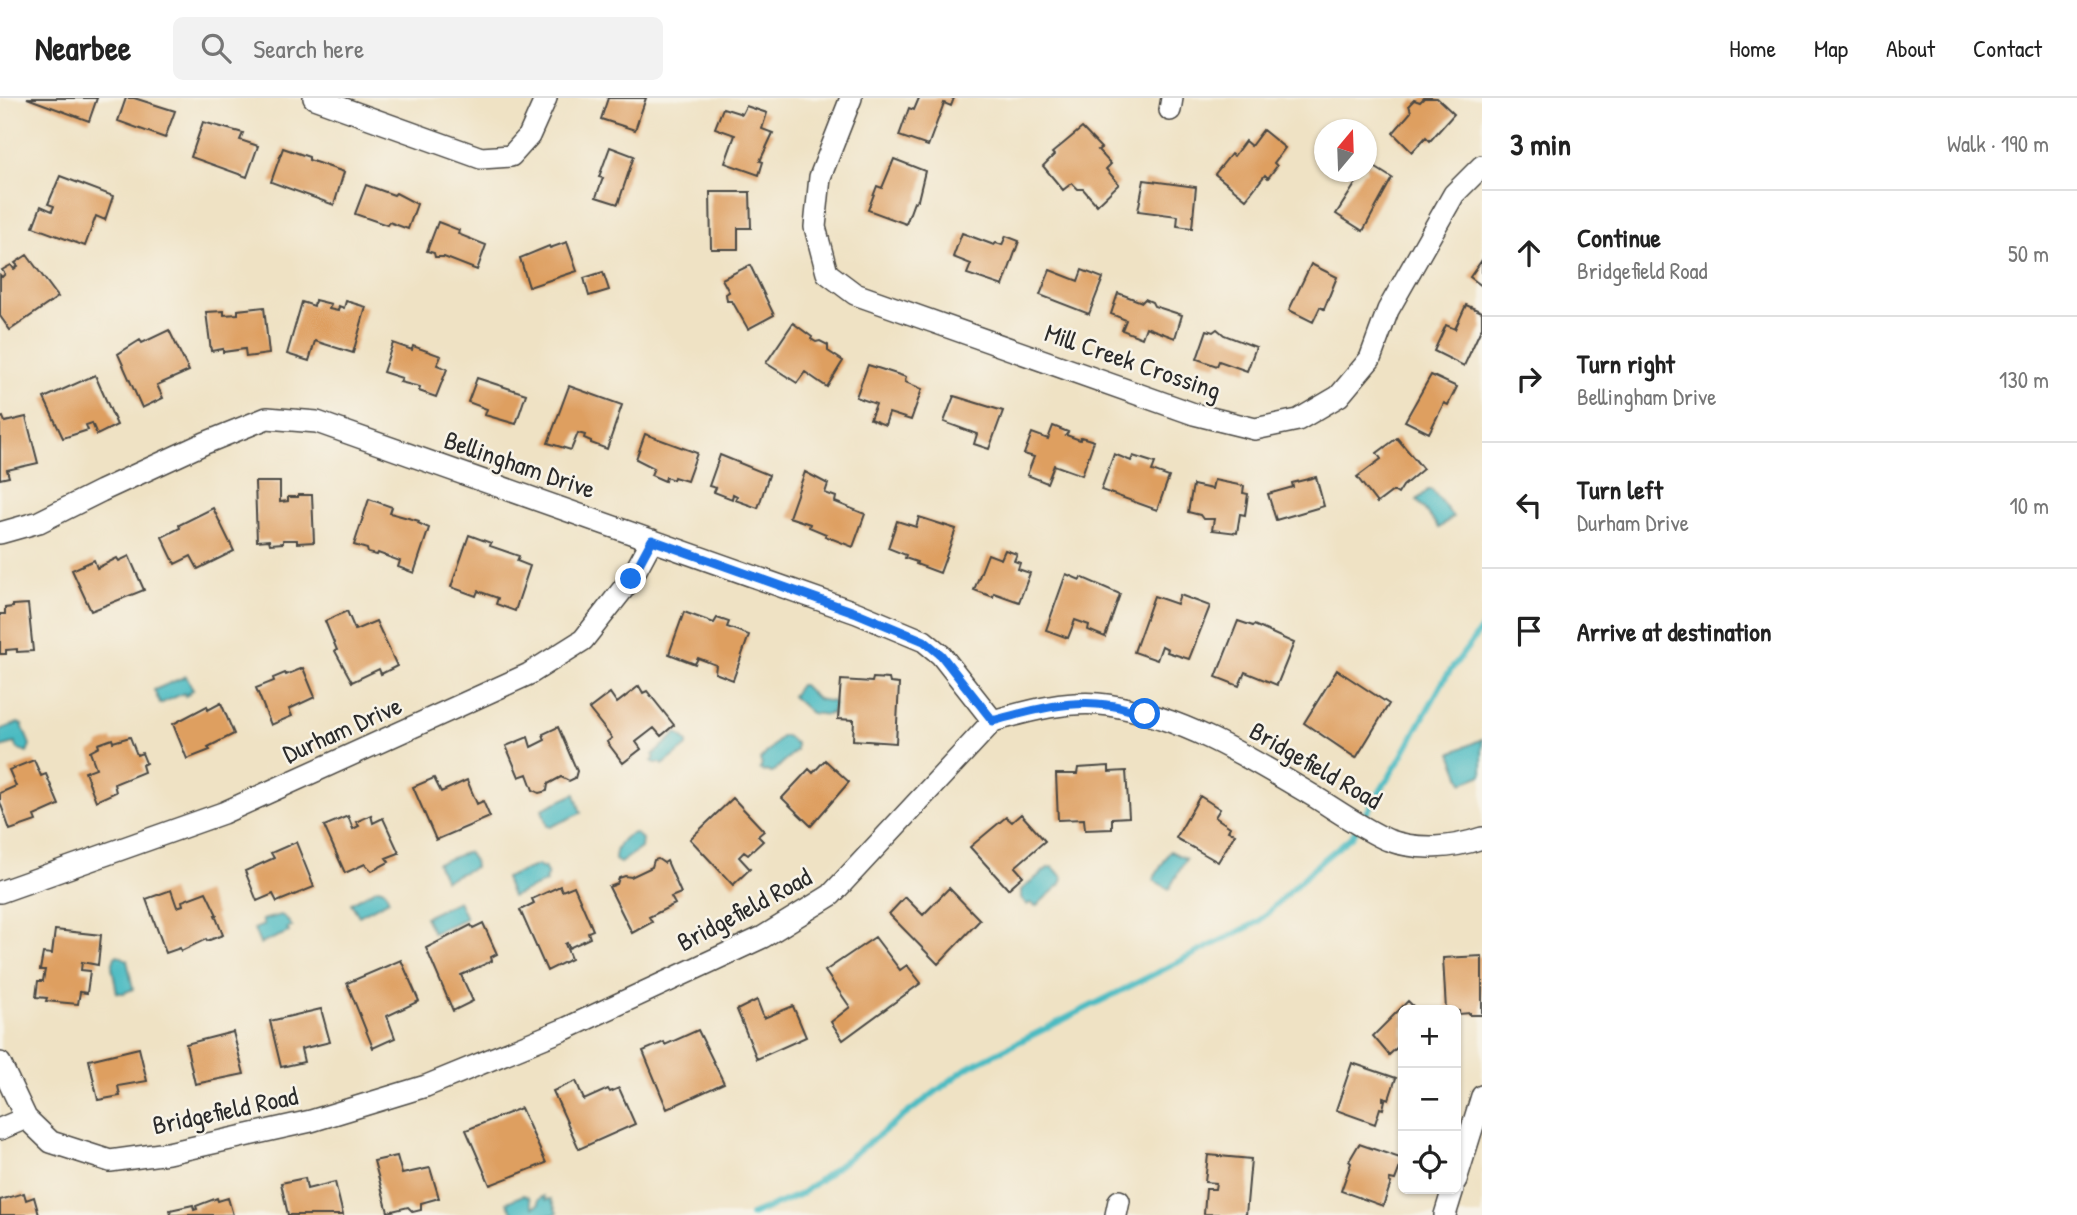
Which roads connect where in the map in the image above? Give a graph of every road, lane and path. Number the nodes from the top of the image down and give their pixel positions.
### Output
1 (314, 98) edge
2 (546, 98) edge
3 (851, 98) edge
4 (1482, 166) edge
5 (0, 533) edge
6 (652, 540) junction
7 (993, 721) junction
8 (1482, 838) edge
9 (0, 892) edge
10 (0, 1063) edge
11 (1482, 1096) edge
12 (26, 1118) junction
13 (0, 1129) edge
14 (1461, 1164) edge
15 (1451, 1194) edge
16 (1445, 1215) edge

1 - 2 street
3 - 4 street, Mill Creek Crossing
5 - 6 street, Bellingham Drive
6 - 7 street, Bellingham Drive
6 - 9 street, Durham Drive
7 - 8 street, Bridgefield Road
7 - 12 street, Bridgefield Road
10 - 12 street, Bridgefield Road
11 - 14 street
12 - 13 street
15 - 16 street

